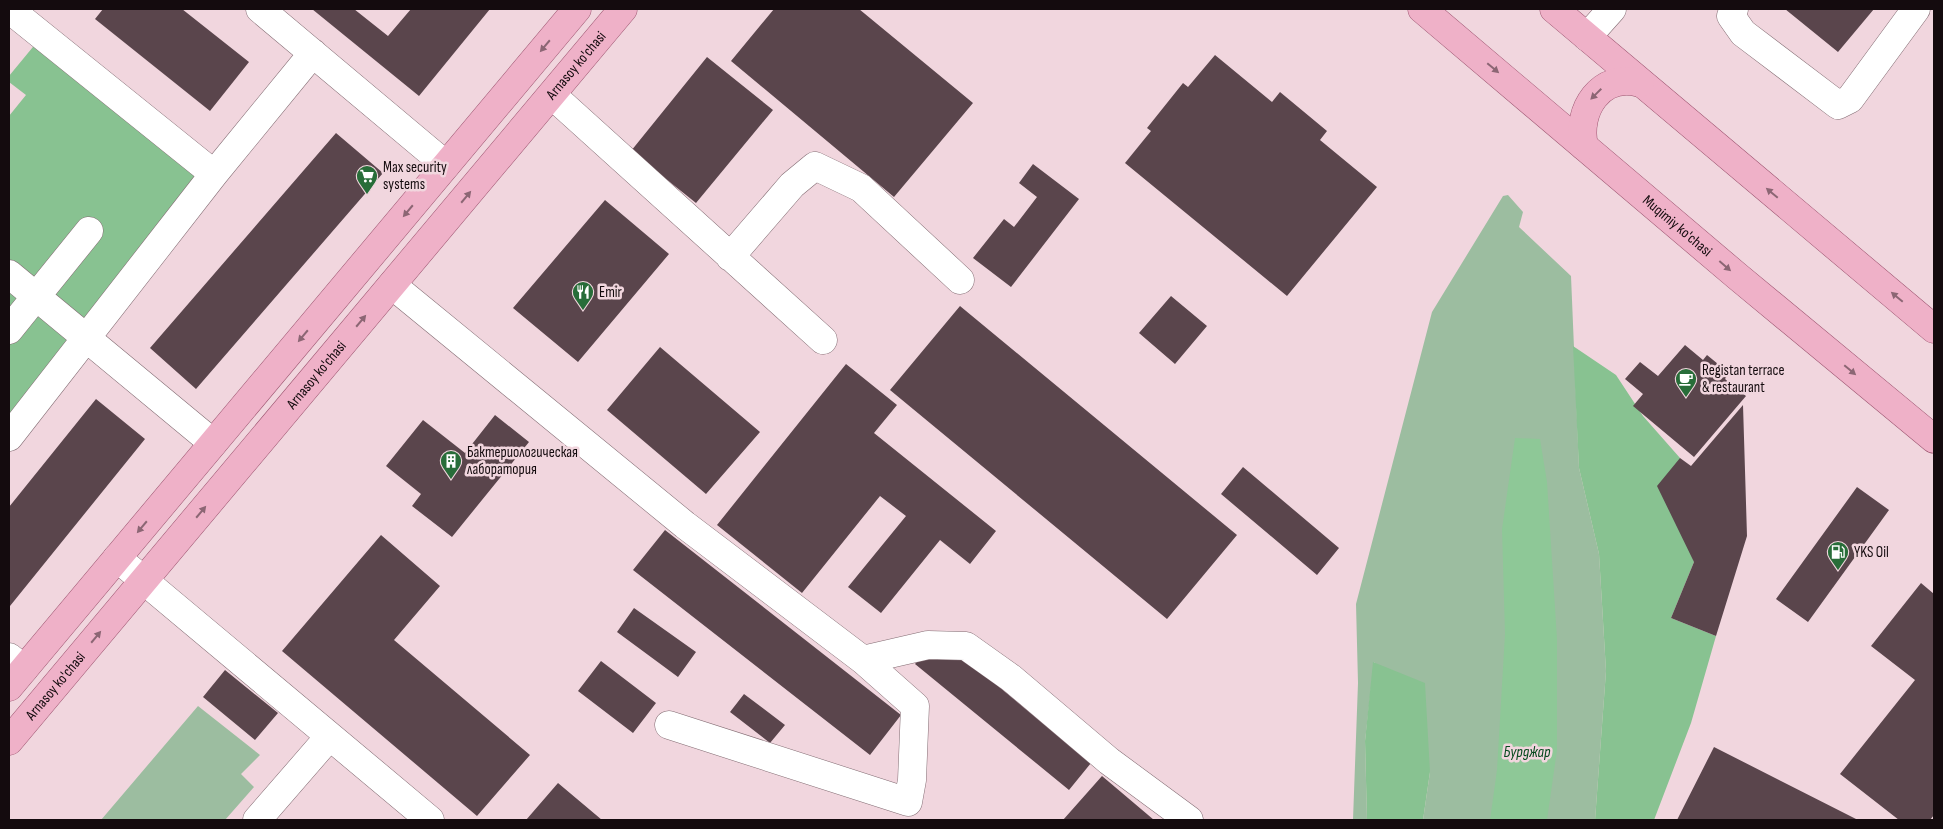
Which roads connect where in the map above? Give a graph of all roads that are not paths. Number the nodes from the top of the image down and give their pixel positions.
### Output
1 (260, 9) edge
2 (624, 9) edge
3 (1422, 9) edge
4 (1554, 9) edge
5 (1612, 9) edge
6 (1734, 9) edge
7 (1916, 9) edge
8 (569, 12) edge
9 (14, 14) edge
10 (1587, 37) junction
11 (313, 53) junction
12 (1640, 82) junction
13 (552, 95) junction
14 (1584, 146) junction
15 (446, 165) junction
16 (214, 174) junction
17 (89, 231) dead end
18 (730, 257) junction
19 (9, 274) edge
20 (960, 280) dead end
21 (392, 285) junction
22 (36, 297) junction
23 (1934, 328) edge
24 (9, 330) edge
25 (85, 339) junction
26 (823, 340) dead end
27 (9, 437) edge
28 (1934, 439) edge
29 (213, 443) junction
30 (118, 558) junction
31 (145, 579) junction
32 (863, 660) junction
33 (14, 671) edge
34 (669, 725) dead end
35 (329, 737) junction
36 (9, 741) edge
37 (905, 811) edge
38 (256, 820) edge
39 (430, 820) edge
40 (1189, 820) edge

1 - 11 lane
2 - 13 main road, Arnasoy ko'chasi
3 -> 14 main road, Muqimiy ko'chasi
4 - 10 main road
5 - 10 lane
6 - 7 lane
8 -> 15 main road
9 - 16 lane
10 - 12 main road
11 - 15 lane
11 - 16 lane
12 -> 14 main road
23 -> 12 main road
13 - 18 lane
21 -> 13 main road, Arnasoy ko'chasi
14 -> 28 main road, Muqimiy ko'chasi
15 -> 29 main road
16 - 25 lane
17 - 22 lane
18 - 20 lane
18 - 26 lane
19 - 22 lane
31 -> 21 main road, Arnasoy ko'chasi
21 - 32 lane
22 - 24 lane
22 - 25 lane
25 - 27 lane
25 - 29 lane
29 -> 30 main road
30 - 31 lane
30 - 33 main road
31 - 35 lane
36 -> 31 main road, Arnasoy ko'chasi
32 - 37 lane
32 - 40 lane
34 - 37 lane
35 - 38 lane
35 - 39 lane

